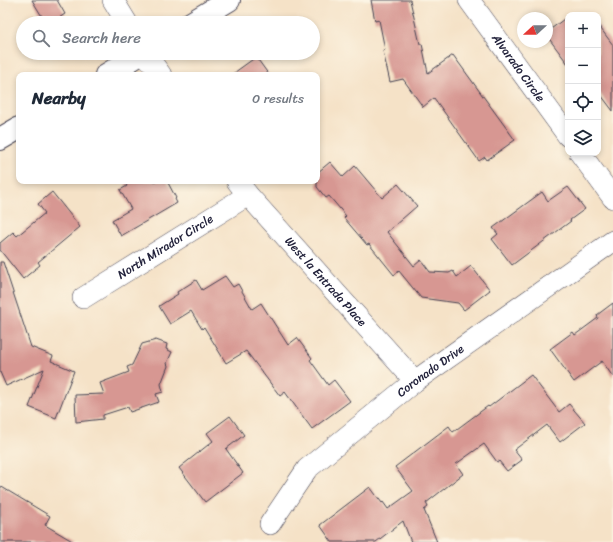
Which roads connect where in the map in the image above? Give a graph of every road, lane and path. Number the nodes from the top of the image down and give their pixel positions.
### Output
1 (113, 0) edge
2 (229, 0) edge
3 (469, 0) edge
4 (123, 16) edge
5 (203, 16) edge
6 (132, 60) edge
7 (149, 60) edge
8 (111, 72) edge
9 (159, 72) edge
10 (16, 130) edge
11 (565, 132) edge
12 (0, 139) edge
13 (582, 156) edge
14 (242, 188) edge
15 (613, 198) edge
16 (613, 241) edge
17 (83, 298) dead end
18 (414, 381) junction
19 (270, 524) dead end

1 - 4 street
2 - 5 main road
3 - 11 street, Alvarado Circle
6 - 8 main road
7 - 9 street
10 - 12 main road
13 - 15 street
14 - 17 street, North Mirador Circle
14 - 18 street, West la Entrada Place
16 - 18 street, Coronado Drive
18 - 19 street, Coronado Drive

